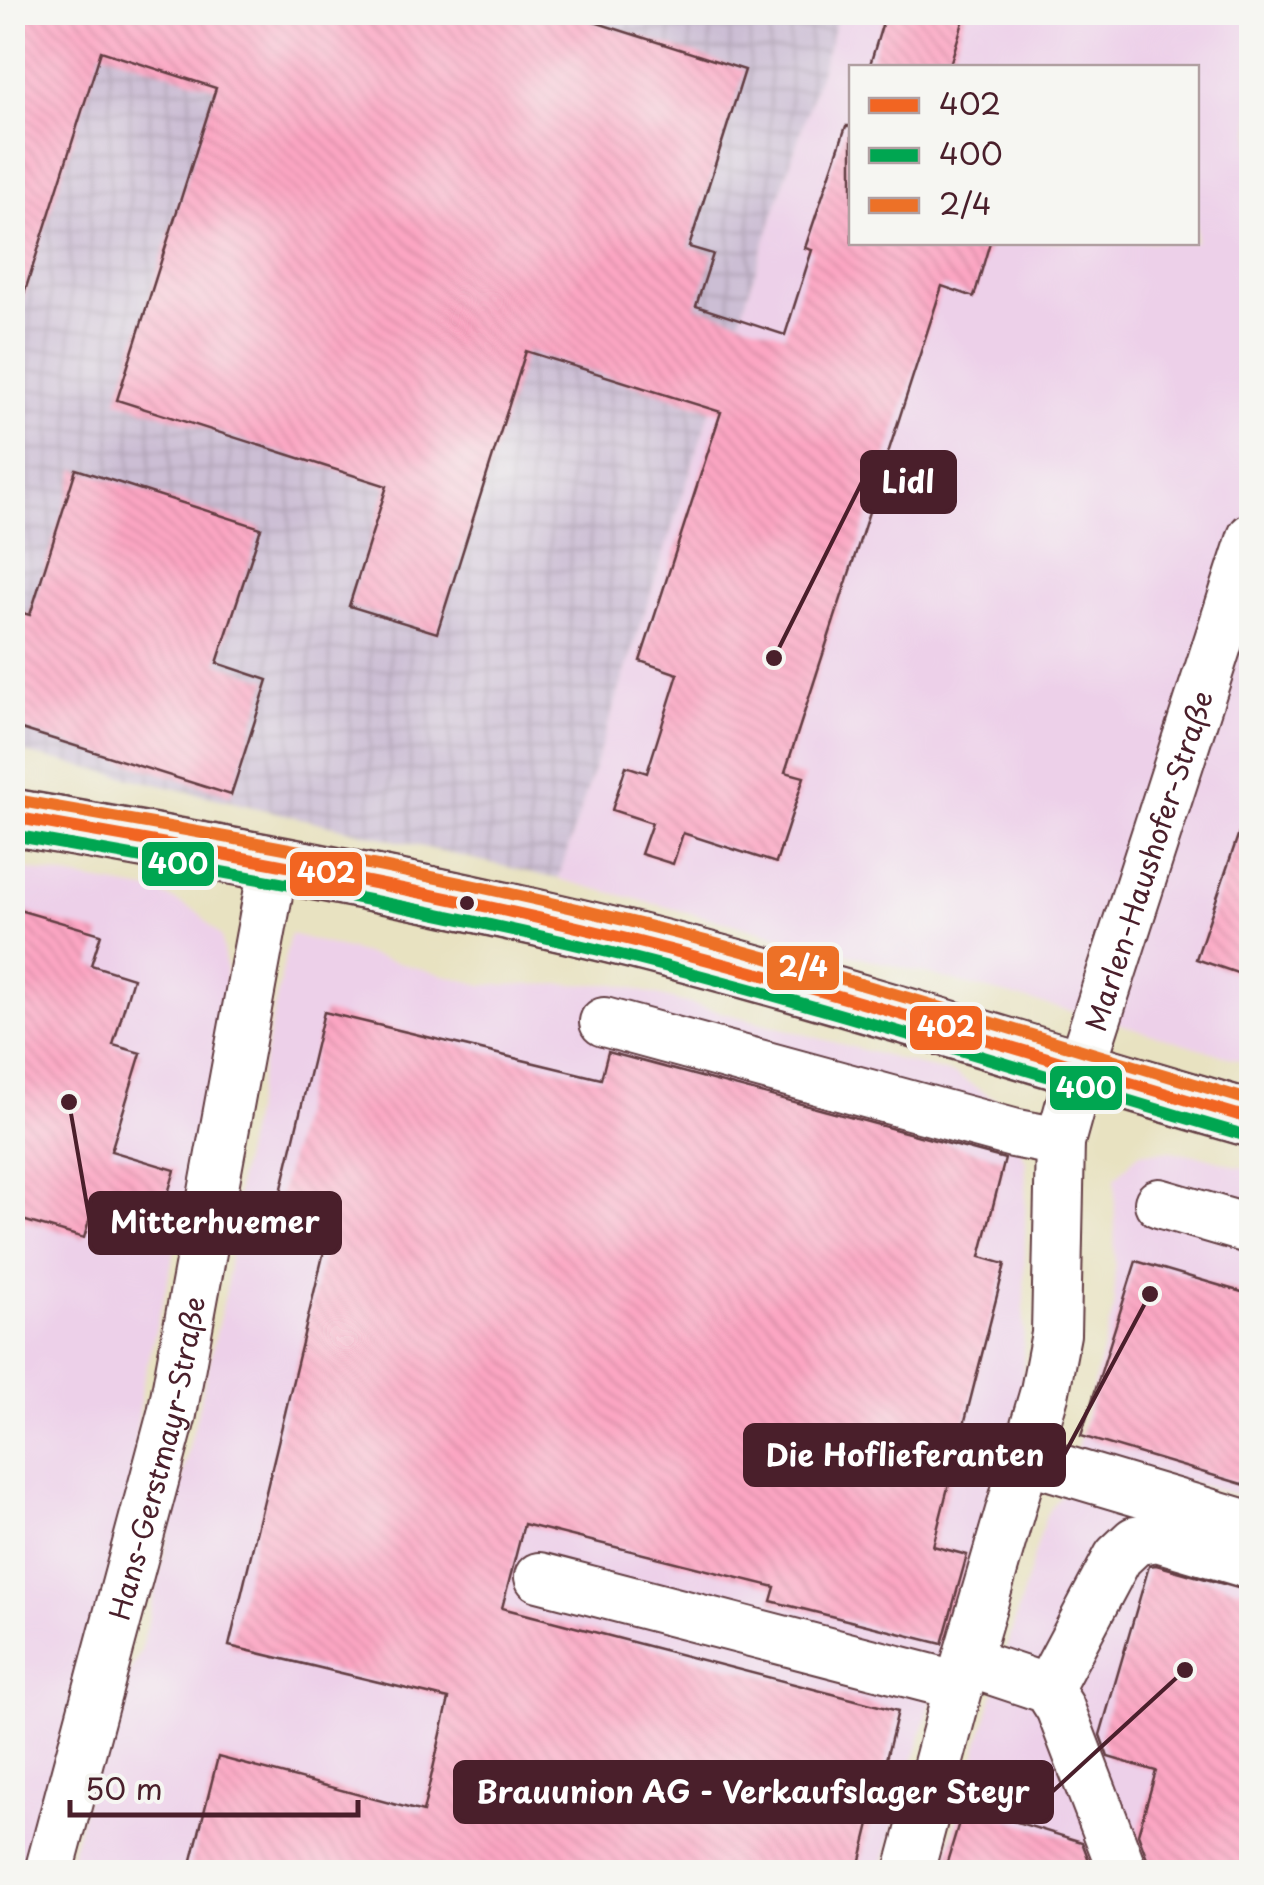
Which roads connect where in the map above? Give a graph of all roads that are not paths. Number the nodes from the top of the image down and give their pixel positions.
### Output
1 (1252, 537) edge
2 (12, 817) edge
3 (274, 862) junction
4 (604, 1022) dead end
5 (1080, 1070) junction
6 (1252, 1119) edge
7 (1060, 1142) junction
8 (1159, 1204) dead end
9 (1252, 1230) edge
10 (1027, 1459) junction
11 (1252, 1526) edge
12 (1252, 1565) edge
13 (539, 1577) dead end
14 (963, 1674) junction
15 (1048, 1688) junction
16 (49, 1872) edge
17 (909, 1872) edge
18 (1123, 1872) edge

1 - 5 street, Marlen-Haushofer-Straße
2 - 3 main road
3 - 5 main road
3 - 16 street, Hans-Gerstmayr-Straße
4 - 7 street
5 - 6 main road
5 - 7 street, Marlen-Haushofer-Straße
7 - 10 street, Marlen-Haushofer-Straße
8 - 9 street
10 - 11 street
10 - 14 street, Marlen-Haushofer-Straße
12 - 15 street
13 - 14 street
14 - 15 street
14 - 17 street, Marlen-Haushofer-Straße
15 - 18 street

